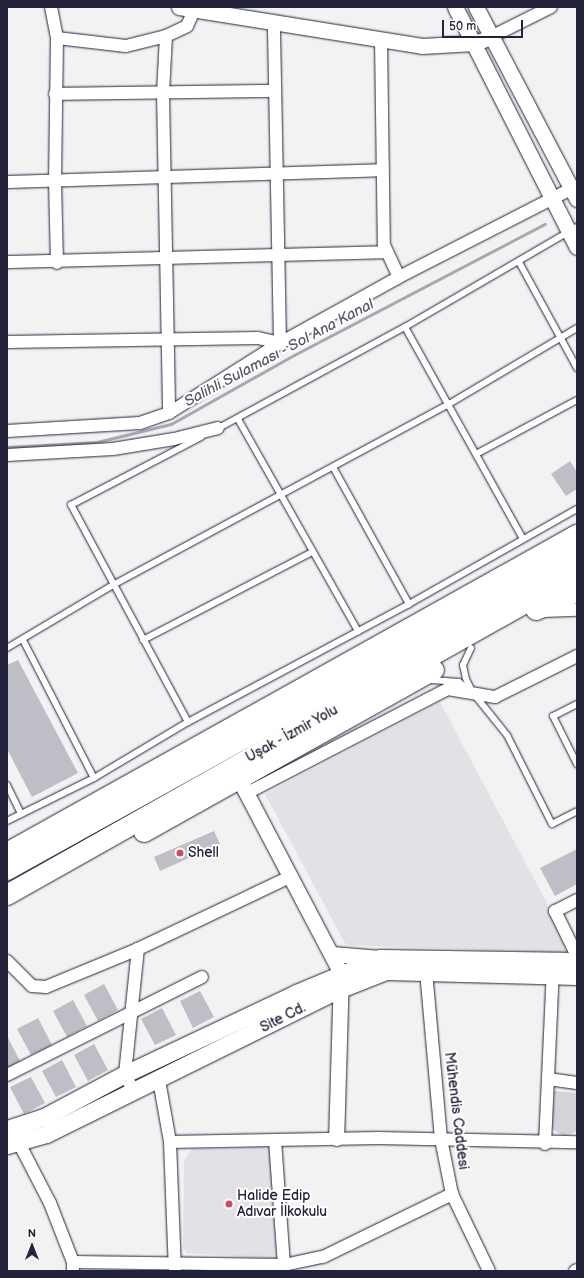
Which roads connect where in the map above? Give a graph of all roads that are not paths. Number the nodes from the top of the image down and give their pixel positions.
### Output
1 (51, 7) edge
2 (179, 7) edge
3 (455, 7) edge
4 (476, 7) edge
5 (551, 7) edge
6 (194, 10) junction
7 (226, 11) edge
8 (274, 23) junction
9 (166, 36) junction
10 (491, 37) junction
11 (57, 38) junction
12 (382, 40) junction
13 (475, 43) junction
14 (275, 91) junction
15 (163, 93) junction
16 (55, 94) junction
17 (383, 170) junction
18 (275, 173) junction
19 (164, 178) junction
20 (55, 181) junction
21 (7, 182) edge
22 (575, 191) edge
23 (550, 199) junction
24 (573, 229) edge
25 (577, 247) edge
26 (387, 252) junction
27 (276, 257) junction
28 (167, 259) junction
29 (7, 262) edge
30 (519, 262) junction
31 (57, 263) junction
32 (399, 277) junction
33 (405, 327) junction
34 (577, 328) edge
35 (560, 338) junction
36 (167, 339) junction
37 (7, 342) edge
38 (280, 343) junction
39 (577, 368) edge
40 (577, 400) edge
41 (449, 404) junction
42 (168, 413) junction
43 (238, 419) junction
44 (218, 428) junction
45 (7, 432) edge
46 (478, 453) junction
47 (7, 455) edge
48 (333, 467) junction
49 (281, 496) junction
50 (577, 509) edge
51 (577, 535) edge
52 (523, 539) junction
53 (312, 552) junction
54 (577, 554) edge
55 (577, 574) edge
56 (113, 585) junction
57 (577, 592) edge
58 (409, 604) junction
59 (577, 610) edge
60 (534, 611) junction
61 (358, 631) junction
62 (23, 640) junction
63 (143, 640) junction
64 (7, 648) edge
65 (471, 648) junction
66 (577, 656) edge
67 (412, 683) junction
68 (474, 694) junction
69 (577, 704) edge
70 (188, 722) junction
71 (577, 764) edge
72 (94, 778) junction
73 (7, 785) edge
74 (244, 786) junction
75 (577, 812) edge
76 (21, 814) junction
77 (7, 821) edge
78 (7, 853) edge
79 (7, 870) edge
80 (292, 876) junction
81 (7, 895) edge
82 (577, 900) edge
83 (7, 906) edge
84 (138, 949) junction
85 (332, 954) junction
86 (577, 956) edge
87 (380, 958) junction
88 (7, 961) edge
89 (577, 961) edge
90 (553, 968) junction
91 (426, 971) junction
92 (577, 976) edge
93 (202, 977) dead end
94 (341, 981) junction
95 (134, 1010) junction
96 (126, 1074) junction
97 (7, 1075) edge
98 (548, 1079) junction
99 (160, 1080) junction
100 (577, 1083) edge
101 (134, 1092) junction
102 (13, 1136) edge
103 (336, 1138) junction
104 (441, 1139) junction
105 (275, 1140) junction
106 (170, 1142) junction
107 (577, 1142) edge
108 (545, 1144) junction
109 (452, 1194) junction
110 (284, 1265) junction
111 (73, 1266) edge
112 (174, 1266) edge
113 (261, 1268) edge
114 (490, 1271) edge

1 - 11 street
2 - 6 street
3 - 13 street
4 - 10 street
5 - 10 street
6 - 7 street
6 - 9 street
7 - 8 street
8 - 12 street
8 - 14 street
9 - 11 street
9 - 15 street
10 - 13 street
10 - 22 street
11 - 16 street
12 - 13 street
12 - 17 street
13 - 23 street
14 - 15 street
14 - 18 street
15 - 16 street
15 - 19 street
16 - 20 street
17 - 18 street
17 - 26 street
18 - 19 street
18 - 27 street
19 - 20 street
19 - 28 street
20 - 21 street
20 - 31 street
22 - 23 street
23 - 24 street
23 - 32 street
24 - 25 street
24 - 30 lane
26 - 27 street
26 - 32 street
27 - 28 street
27 - 38 street
28 - 31 street
28 - 36 street
29 - 31 street
30 - 33 lane
30 - 35 lane
32 - 38 street
33 - 41 lane
33 - 43 lane
34 - 35 lane
35 - 39 lane
35 - 41 lane
36 - 37 street
36 - 38 street
36 - 42 street
38 - 42 street
40 - 46 lane
41 - 46 lane
41 - 48 lane
42 - 45 street
43 - 44 lane
43 - 49 lane
44 - 47 street
44 - 56 lane
46 - 52 lane
48 - 49 lane
48 - 58 lane
49 - 53 lane
49 - 56 lane
50 - 52 lane
51 - 78 highway
52 - 58 lane
53 - 61 lane
53 - 63 lane
54 - 79 highway, Uşak - İzmir Yolu
55 - 81 highway, Uşak - İzmir Yolu
56 - 62 lane
56 - 63 lane
57 - 60 highway
58 - 61 lane
59 - 60 street
60 - 65 highway
61 - 70 lane
62 - 64 lane
62 - 72 lane
63 - 70 lane
65 - 67 highway
65 - 68 lane
66 - 68 street
67 - 68 lane
67 - 74 highway
68 - 74 street
68 - 75 lane
69 - 71 lane
70 - 72 lane
72 - 76 lane
73 - 76 lane
74 - 80 street
74 - 83 highway
76 - 77 lane
80 - 84 street
80 - 85 street
82 - 86 street
84 - 88 street
84 - 95 street
85 - 87 street
85 - 94 street
87 - 90 main road, Site Cd.
87 - 94 main road, Site Cd.
89 - 90 main road, Site Cd.
90 - 91 main road, Site Cd.
90 - 92 main road, Site Cd.
90 - 98 street
91 - 94 main road, Site Cd.
91 - 104 street, Mühendis Caddesi
93 - 95 street
94 - 96 main road, Site Cd.
94 - 99 main road, Site Cd.
94 - 103 street
95 - 96 street
95 - 97 street
96 - 101 street
96 - 102 main road, Site Cd.
98 - 100 street
98 - 108 street
99 - 101 main road, Site Cd.
99 - 106 street
101 - 102 main road, Site Cd.
102 - 111 street
103 - 104 street
103 - 105 street
104 - 108 street
104 - 109 street, Mühendis Caddesi
105 - 106 street
105 - 110 street
106 - 112 street
107 - 108 street
109 - 110 street
109 - 114 street, Mühendis Caddesi
110 - 113 street
111 - 112 street
112 - 113 street

